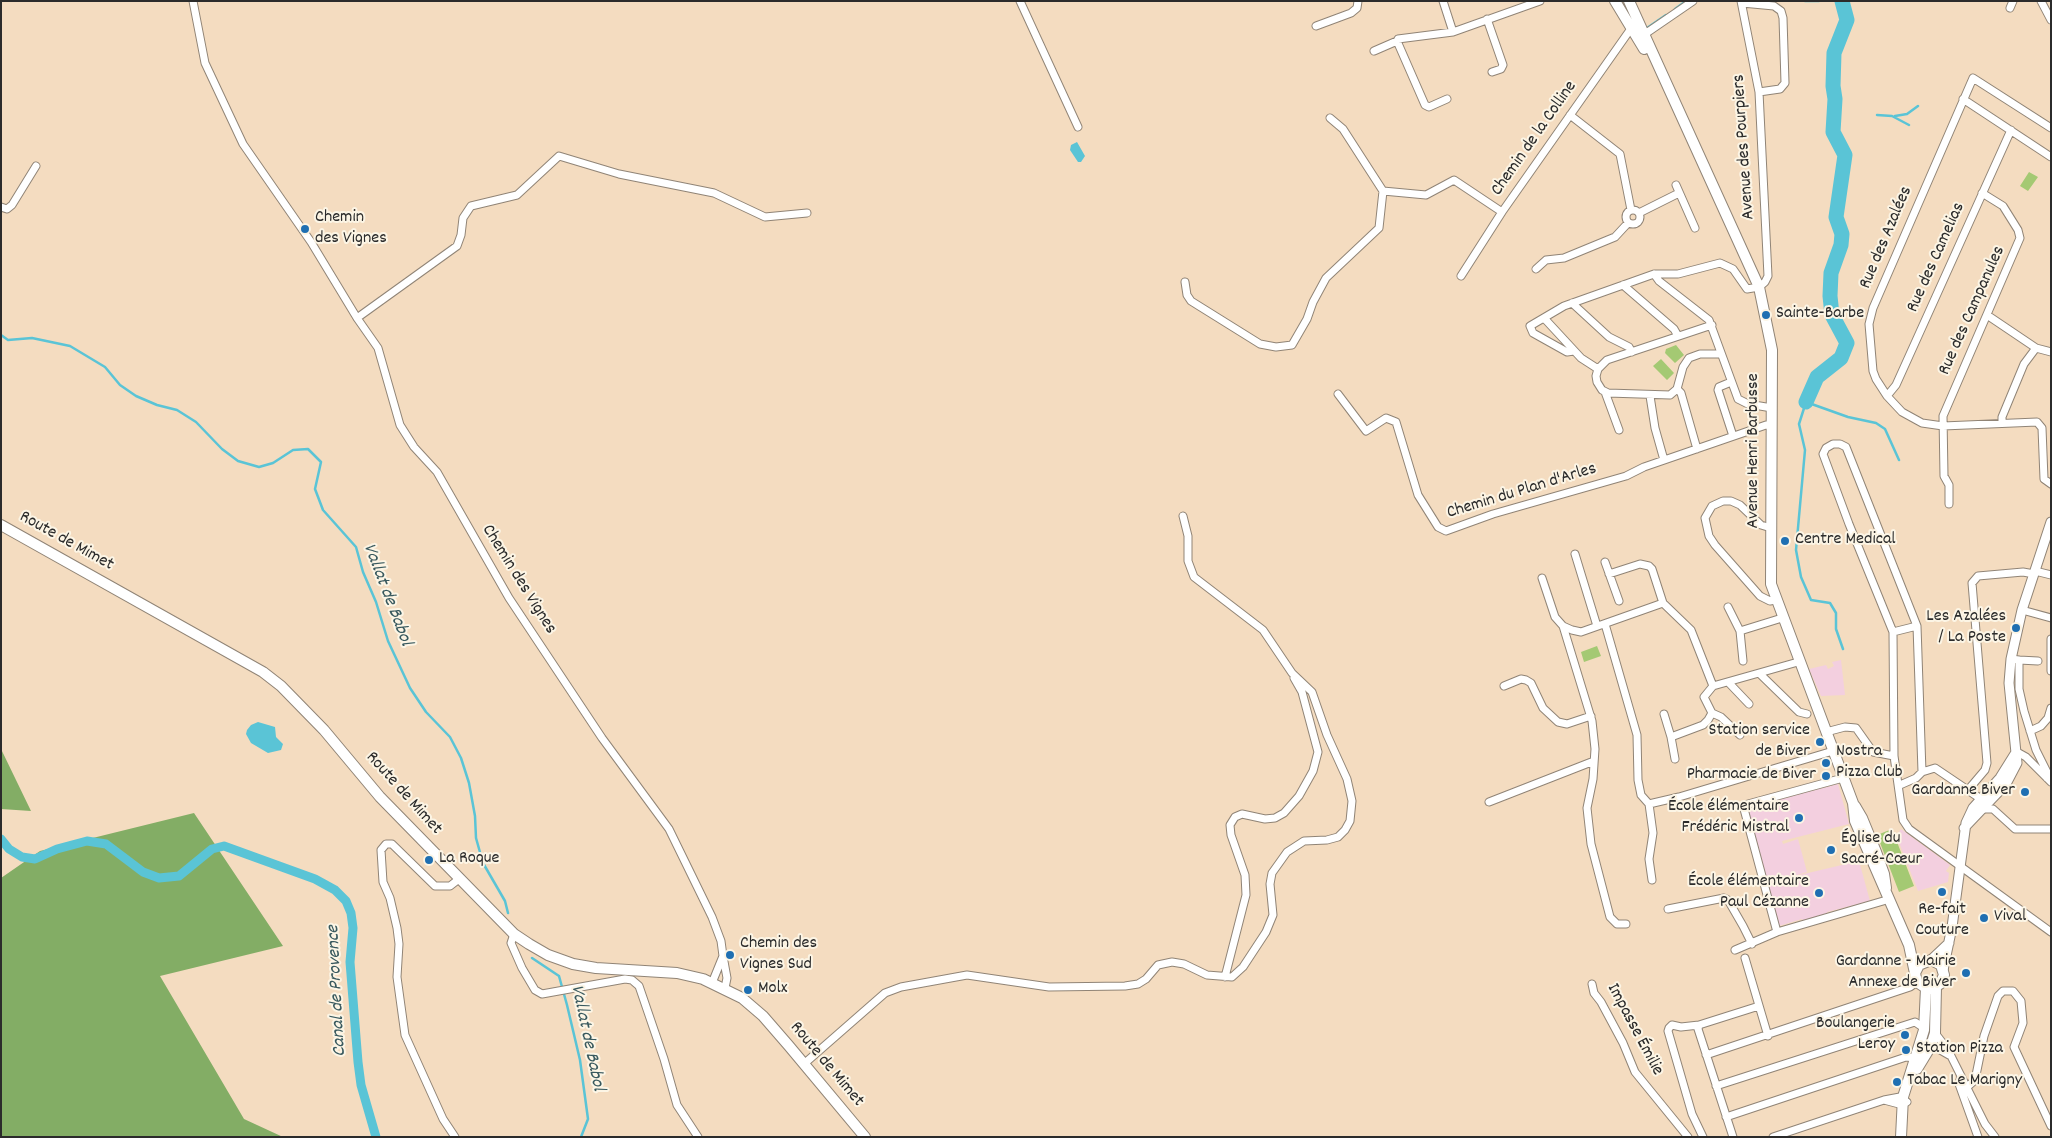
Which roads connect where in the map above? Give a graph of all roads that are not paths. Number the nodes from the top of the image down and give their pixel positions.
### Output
1 (193, 1) edge
2 (1020, 1) edge
3 (1358, 1) edge
4 (1443, 1) edge
5 (1540, 1) edge
6 (1615, 1) edge
7 (1629, 1) edge
8 (1693, 1) edge
9 (2041, 1) edge
10 (1741, 2) edge
11 (1487, 19) junction
12 (2051, 20) edge
13 (1316, 26) dead end
14 (1635, 27) junction
15 (1453, 32) junction
16 (1641, 37) junction
17 (1398, 39) junction
18 (1374, 51) dead end
19 (1492, 72) dead end
20 (1759, 92) junction
21 (1447, 99) dead end
22 (1963, 99) junction
23 (1570, 115) junction
24 (1330, 118) dead end
25 (1078, 127) dead end
26 (2051, 128) edge
27 (2011, 130) junction
28 (2051, 157) edge
29 (36, 166) dead end
30 (1676, 185) dead end
31 (1382, 191) junction
32 (1679, 193) junction
33 (1982, 193) junction
34 (1, 207) edge
35 (1631, 210) junction
36 (1502, 212) junction
37 (807, 213) dead end
38 (1639, 213) junction
39 (1628, 223) junction
40 (1695, 228) dead end
41 (1536, 269) dead end
42 (1654, 274) junction
43 (1461, 276) dead end
44 (1185, 282) dead end
45 (1623, 285) junction
46 (1759, 287) junction
47 (1572, 303) junction
48 (1987, 315) junction
49 (357, 318) junction
50 (1544, 318) junction
51 (1712, 325) junction
52 (1678, 336) junction
53 (2036, 348) junction
54 (1574, 351) junction
55 (1632, 352) junction
56 (2051, 352) edge
57 (1721, 354) junction
58 (1598, 369) junction
59 (1730, 382) junction
60 (1677, 389) junction
61 (1606, 392) junction
62 (1338, 394) dead end
63 (1650, 396) junction
64 (1886, 396) junction
65 (1772, 408) junction
66 (2002, 423) junction
67 (1772, 426) junction
68 (1943, 426) junction
69 (1619, 430) dead end
70 (1733, 436) junction
71 (1697, 449) junction
72 (1664, 460) junction
73 (2051, 484) edge
74 (1949, 504) dead end
75 (1183, 516) dead end
76 (2051, 522) edge
77 (1, 525) edge
78 (1771, 528) junction
79 (1575, 554) dead end
80 (1605, 562) dead end
81 (2034, 572) junction
82 (1609, 574) junction
83 (2051, 575) edge
84 (1542, 578) dead end
85 (1775, 600) junction
86 (1619, 601) dead end
87 (1663, 603) junction
88 (1728, 607) dead end
89 (2022, 610) junction
90 (1782, 618) junction
91 (2051, 618) edge
92 (1601, 625) junction
93 (1563, 626) junction
94 (1917, 626) junction
95 (1740, 631) junction
96 (1894, 632) junction
97 (2051, 639) edge
98 (2015, 660) junction
99 (1743, 661) dead end
100 (2038, 661) dead end
101 (1798, 662) junction
102 (2051, 671) edge
103 (1292, 673) junction
104 (1760, 674) junction
105 (1729, 683) junction
106 (1504, 686) dead end
107 (1713, 686) junction
108 (1749, 704) dead end
109 (2051, 708) edge
110 (1712, 713) junction
111 (1664, 714) dead end
112 (1807, 714) dead end
113 (1591, 716) junction
114 (2030, 731) junction
115 (1826, 732) junction
116 (1740, 735) dead end
117 (1671, 738) junction
118 (1834, 751) junction
119 (2017, 752) junction
120 (1894, 756) junction
121 (1675, 758) dead end
122 (1594, 760) junction
123 (1922, 772) junction
124 (1844, 778) junction
125 (2049, 780) edge
126 (1900, 785) junction
127 (1968, 790) junction
128 (1981, 799) junction
129 (1489, 802) dead end
130 (1649, 804) junction
131 (1982, 809) junction
132 (1964, 828) junction
133 (2051, 829) edge
134 (1958, 866) junction
135 (459, 879) junction
136 (1652, 880) dead end
137 (1888, 894) junction
138 (1668, 910) dead end
139 (1626, 924) dead end
140 (1776, 932) junction
141 (2051, 932) edge
142 (514, 934) junction
143 (1949, 943) junction
144 (1752, 944) junction
145 (1909, 945) junction
146 (1735, 950) dead end
147 (723, 956) junction
148 (1745, 958) dead end
149 (1927, 961) junction
150 (1943, 970) junction
151 (1225, 977) junction
152 (1919, 981) junction
153 (712, 983) junction
154 (1592, 984) dead end
155 (1936, 987) junction
156 (725, 988) junction
157 (1759, 1006) junction
158 (1699, 1025) junction
159 (1924, 1032) junction
160 (1935, 1034) junction
161 (1768, 1036) junction
162 (1931, 1046) junction
163 (1706, 1055) junction
164 (1951, 1056) junction
165 (1915, 1058) junction
166 (805, 1063) junction
167 (1961, 1076) junction
168 (1716, 1086) junction
169 (1967, 1087) junction
170 (1904, 1101) junction
171 (1726, 1117) junction
172 (2051, 1126) edge
173 (455, 1137) edge
174 (698, 1137) edge
175 (865, 1137) edge
176 (1688, 1137) edge
177 (1703, 1137) edge
178 (1733, 1137) edge
179 (1773, 1137) edge
180 (1901, 1137) edge
181 (1978, 1137) edge
182 (1995, 1137) edge

1 - 49 street, Chemin des Vignes
2 - 25 street
3 - 13 street
4 - 15 street
5 - 11 street
6 - 14 main road, Avenue Henri Barbusse
7 - 14 main road, Avenue Henri Barbusse
8 - 16 street
9 - 12 street
10 - 20 street, Avenue des Pourpiers
10 - 20 street
11 - 15 street
11 - 19 street
14 - 16 main road, Avenue Henri Barbusse
14 - 23 street, Chemin de la Colline
15 - 17 street
16 - 46 main road, Avenue Henri Barbusse
17 - 18 street
17 - 21 street
20 - 46 street, Avenue des Pourpiers
22 - 26 street, Rue des Azalées
22 - 27 street
22 - 64 street, Rue des Azalées
23 - 35 street
23 - 36 street, Chemin de la Colline
24 - 31 street
27 - 28 street
27 - 33 street, Rue des Camelias
29 - 34 street
30 - 32 street
31 - 36 street
31 - 44 street
32 - 38 street
32 - 40 street
33 - 48 street, Rue des Campanules
33 - 64 street, Rue des Camelias
35 - 38 street
35 - 39 street
36 - 43 street, Chemin de la Colline
37 - 49 street
38 - 39 street
39 - 41 street
42 - 45 street
42 - 46 street
42 - 51 street
45 - 47 street
45 - 52 street
46 - 65 main road, Avenue Henri Barbusse
47 - 50 street
47 - 55 street
48 - 53 street
48 - 68 street, Rue des Campanules
49 - 147 street, Chemin des Vignes
50 - 54 street
50 - 54 street
51 - 52 street
51 - 57 street
52 - 55 street
53 - 56 street
53 - 66 street
54 - 58 street
55 - 58 street
57 - 59 street
57 - 60 street
58 - 61 street
59 - 65 street
59 - 70 street
60 - 63 street
60 - 71 street
61 - 63 street
61 - 69 street
62 - 72 street, Chemin du Plan d'Arles
63 - 72 street
64 - 68 street, Rue des Azalées
65 - 67 main road, Avenue Henri Barbusse
66 - 68 street, Rue des Azalées
66 - 73 street, Rue des Azalées
67 - 70 street, Chemin du Plan d'Arles
67 - 78 main road, Avenue Henri Barbusse
68 - 74 street, Rue des Campanules
70 - 71 street, Chemin du Plan d'Arles
71 - 72 street, Chemin du Plan d'Arles
75 - 103 street
76 - 81 street
77 - 135 main road, Route de Mimet
78 - 85 main road, Avenue Henri Barbusse
78 - 85 street
79 - 92 street
80 - 82 street
81 - 83 street
81 - 89 street
81 - 127 street
82 - 86 street
82 - 87 street
84 - 93 street
85 - 90 main road, Avenue Henri Barbusse
87 - 92 street
87 - 107 street
88 - 95 street
89 - 91 street
89 - 98 street
90 - 95 street
90 - 101 main road, Avenue Henri Barbusse
92 - 93 street
92 - 130 street
93 - 113 street
94 - 96 street
94 - 96 street
94 - 123 street
95 - 99 street
96 - 120 street
97 - 102 street
98 - 100 street
98 - 114 street
98 - 119 street
101 - 104 street
101 - 115 main road, Avenue Henri Barbusse
103 - 151 street
103 - 151 street
104 - 105 street
104 - 112 street
105 - 107 street
105 - 108 street
106 - 113 street
107 - 110 street
109 - 114 street
110 - 116 street
110 - 117 street
111 - 117 street
113 - 122 street
114 - 125 street
115 - 118 main road, Avenue Henri Barbusse
115 - 120 street
117 - 121 street
118 - 124 main road, Avenue Henri Barbusse
118 - 130 street
119 - 125 street
119 - 128 street
119 - 131 street
120 - 126 street
122 - 129 street
122 - 139 street
123 - 126 street
123 - 127 street
124 - 137 main road, Avenue Henri Barbusse
124 - 140 street
126 - 134 street
127 - 128 street
128 - 132 street
130 - 136 street
131 - 132 street
131 - 133 street
132 - 134 street
134 - 141 street
134 - 143 street
135 - 142 main road, Route de Mimet
135 - 173 street
137 - 140 street
137 - 145 main road, Avenue Henri Barbusse
138 - 144 street
140 - 144 street
142 - 153 main road, Route de Mimet
142 - 174 street
143 - 149 street
143 - 150 street
144 - 146 street
145 - 149 main road, Avenue Henri Barbusse
145 - 152 main road, Avenue Henri Barbusse
147 - 153 street
147 - 156 street, Chemin des Vignes
148 - 157 street
149 - 150 main road
149 - 152 main road
150 - 155 main road
151 - 166 street
152 - 155 main road
152 - 159 main road
152 - 161 street
153 - 156 main road, Route de Mimet
154 - 176 street, Impasse Émilie
155 - 160 main road
156 - 166 main road, Route de Mimet
157 - 158 street
157 - 161 street
158 - 163 street
158 - 177 street
159 - 162 street
159 - 165 main road
159 - 168 street
160 - 162 main road
160 - 164 street
161 - 163 street
162 - 164 street
162 - 170 main road
163 - 168 street
164 - 167 street
165 - 170 main road
165 - 171 street
166 - 175 main road, Route de Mimet
167 - 169 street
167 - 181 street
168 - 171 street
169 - 172 street
169 - 182 street
170 - 179 street
170 - 180 main road
171 - 178 street

